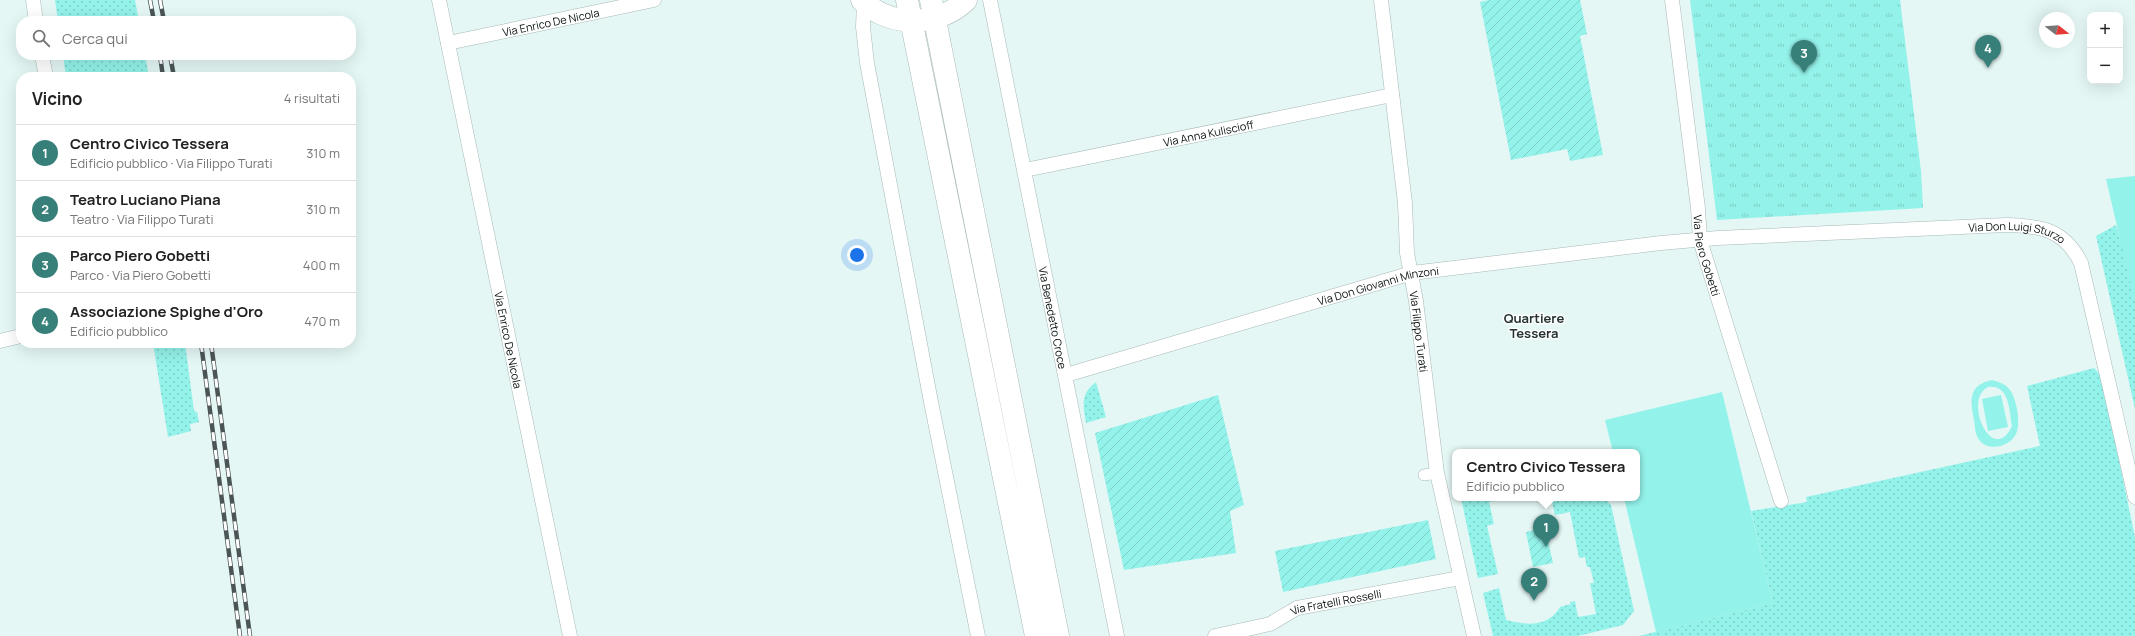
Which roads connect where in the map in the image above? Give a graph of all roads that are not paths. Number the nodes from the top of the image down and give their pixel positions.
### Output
1 (33, 0) edge
2 (439, 0) edge
3 (654, 0) edge
4 (906, 0) edge
5 (966, 0) edge
6 (990, 0) edge
7 (1381, 0) edge
8 (1672, 0) edge
9 (863, 1) edge
10 (933, 9) edge
11 (35, 16) edge
12 (911, 22) junction
13 (448, 43) junction
14 (43, 60) edge
15 (45, 72) edge
16 (1392, 95) junction
17 (1025, 170) junction
18 (1700, 240) junction
19 (1412, 273) junction
20 (16, 337) edge
21 (0, 341) edge
22 (1066, 375) junction
23 (2135, 497) edge
24 (1781, 501) dead end
25 (1460, 578) junction
26 (570, 636) edge
27 (978, 636) edge
28 (1036, 636) edge
29 (1058, 636) edge
30 (1117, 636) edge
31 (1215, 636) edge
32 (1474, 636) edge

1 - 11 street
2 - 13 street, Via Enrico De Nicola
3 - 13 street, Via Enrico De Nicola
4 - 12 main road
5 - 10 main road
6 - 17 street, Via Benedetto Croce
7 - 16 street, Via Filippo Turati
8 - 18 street, Via Piero Gobetti
9 - 12 main road
9 - 27 street
10 - 12 main road
10 - 29 main road
12 - 28 main road
13 - 26 street, Via Enrico De Nicola
14 - 15 street
16 - 17 street, Via Anna Kuliscioff
16 - 19 street, Via Filippo Turati
17 - 22 street, Via Benedetto Croce
18 - 19 street, Via Don Giovanni Minzoni
18 - 23 street, Via Don Luigi Sturzo
18 - 24 street, Via Piero Gobetti
19 - 22 street, Via Don Giovanni Minzoni
19 - 25 street, Via Filippo Turati
20 - 21 street
22 - 30 street, Via Benedetto Croce
25 - 31 street, Via Fratelli Rosselli
25 - 32 street, Via Filippo Turati

